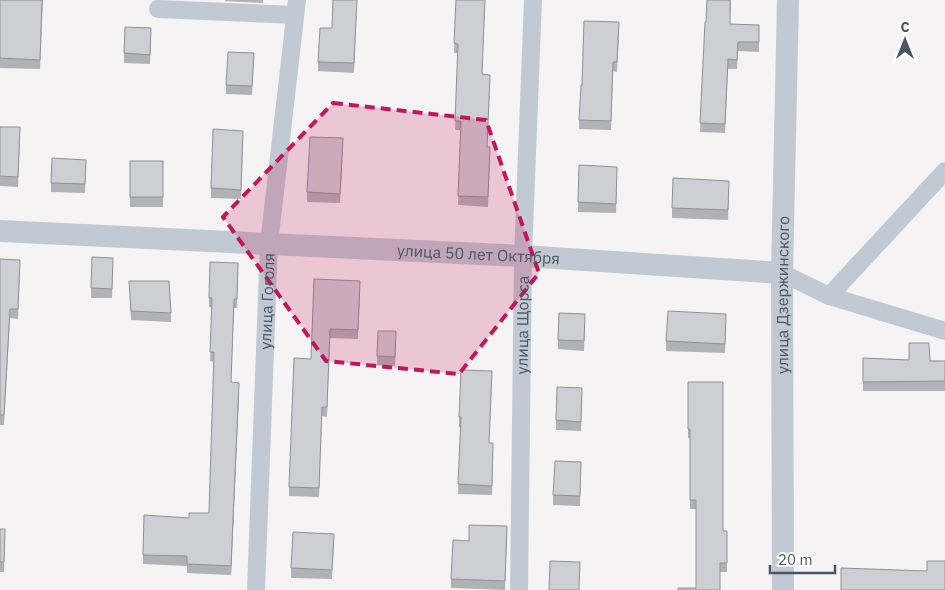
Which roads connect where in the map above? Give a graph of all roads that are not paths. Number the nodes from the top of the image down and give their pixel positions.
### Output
1 (534, 0) edge
2 (788, 0) edge
3 (296, 8) edge
4 (158, 9) dead end
5 (945, 171) edge
6 (0, 231) edge
7 (269, 244) junction
8 (522, 256) junction
9 (782, 273) junction
10 (829, 296) junction
11 (945, 331) edge
12 (256, 590) edge
13 (518, 590) edge
14 (783, 590) edge

1 - 8 street, улица Щорса
2 - 9 street, улица Дзержинского
3 - 4 street, улица Гоголя
3 - 7 street, улица Гоголя
5 - 10 street
6 - 7 street, улица 50 лет Октября
7 - 8 street, улица 50 лет Октября
7 - 12 street, улица Гоголя
8 - 9 street, улица 50 лет Октября
8 - 13 street, улица Щорса
9 - 10 street, улица 50 лет Октября
9 - 14 street, улица Дзержинского
10 - 11 street, улица 50 лет Октября

